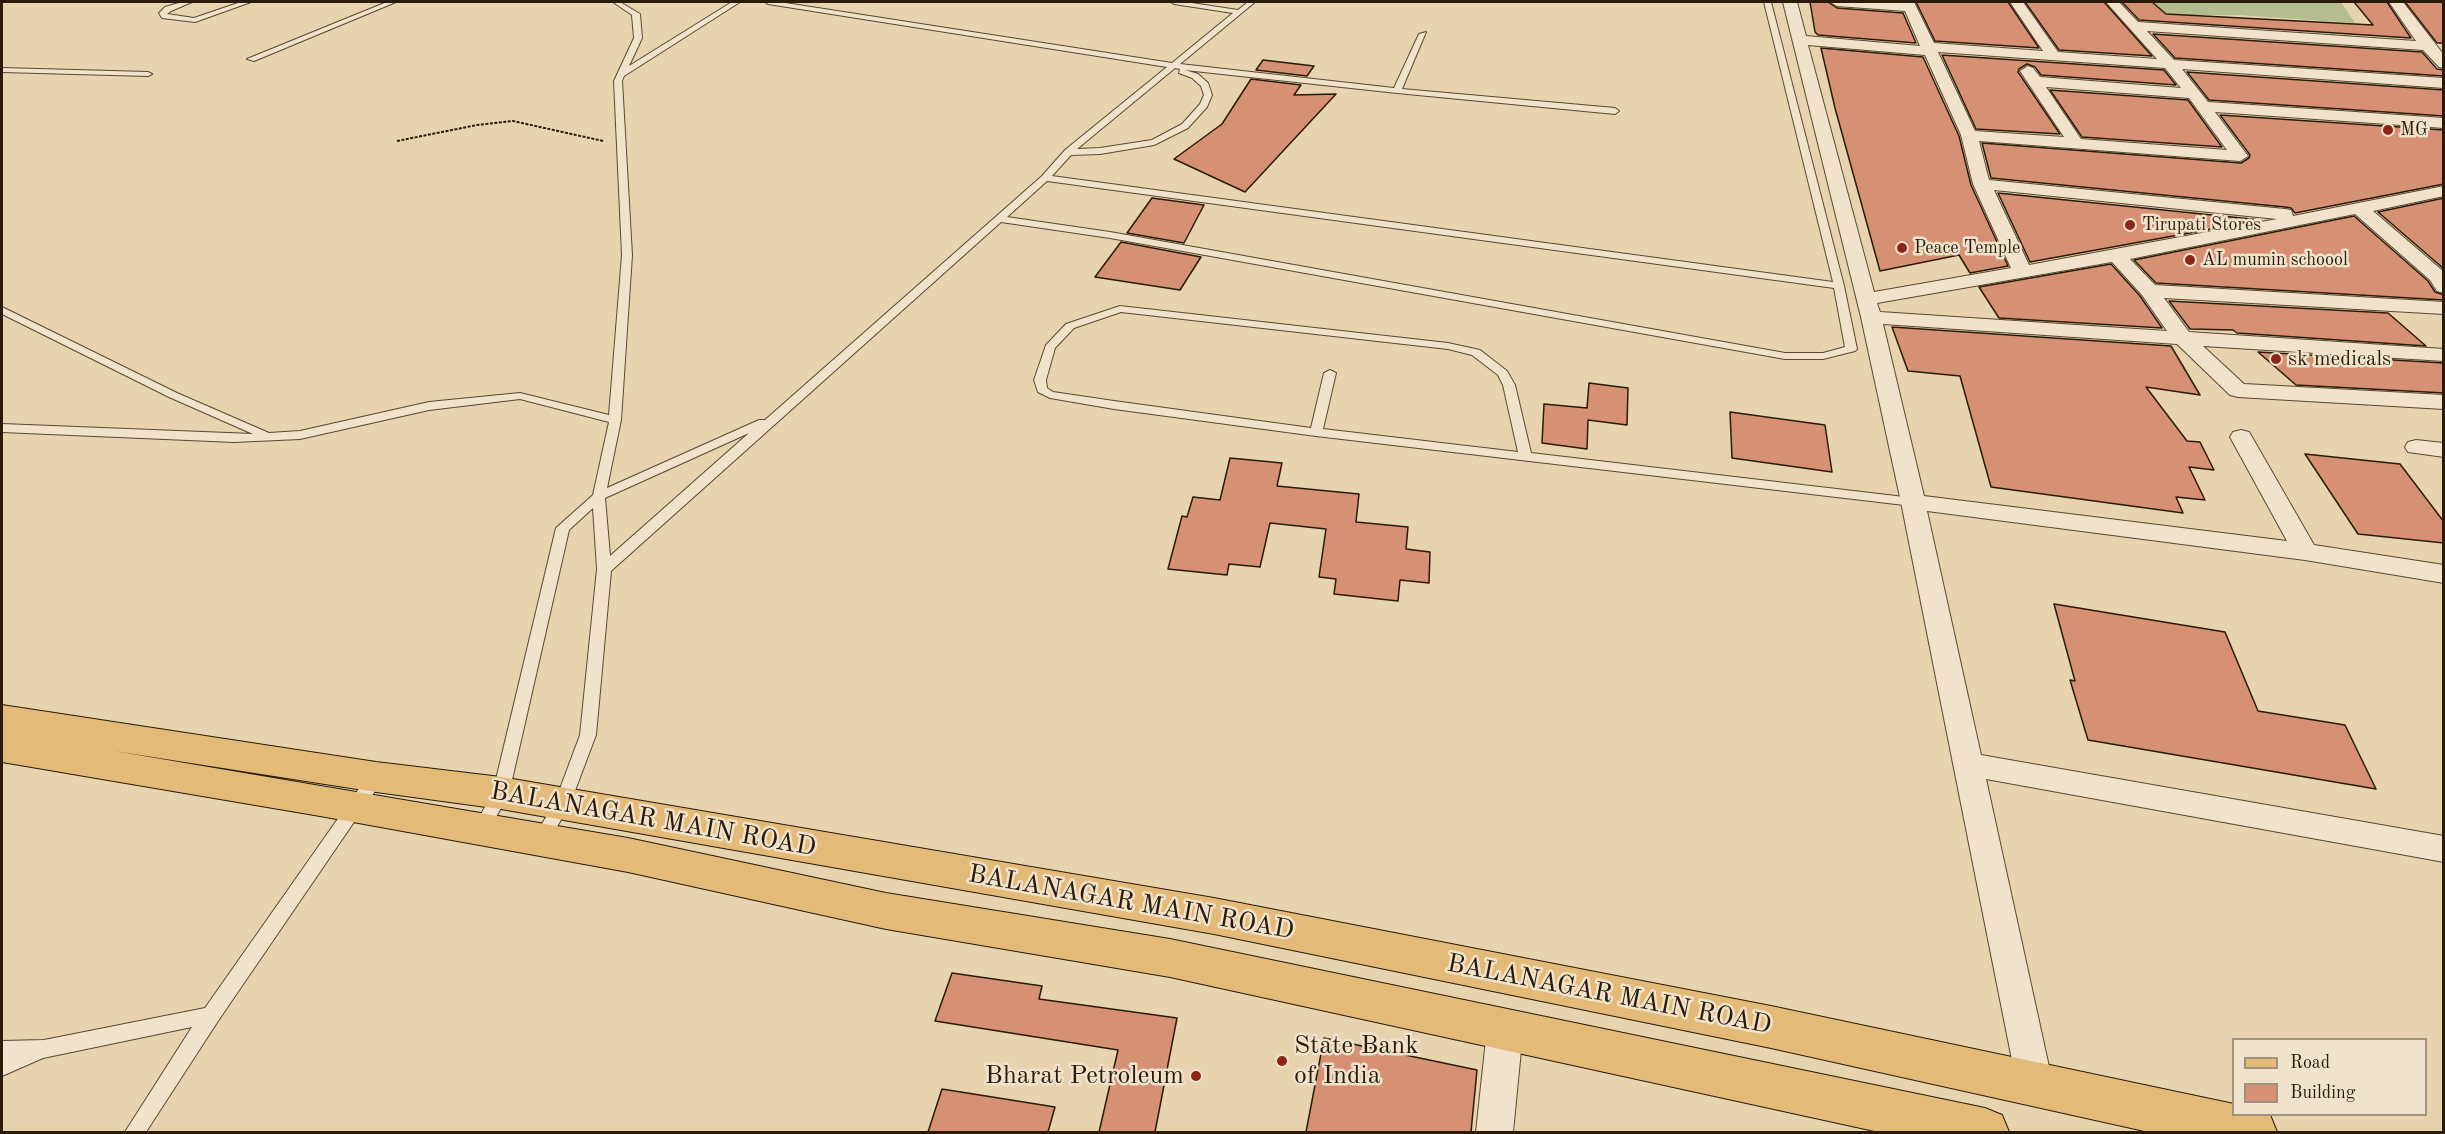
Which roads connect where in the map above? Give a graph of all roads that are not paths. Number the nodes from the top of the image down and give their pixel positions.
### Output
1 (188, 2) edge
2 (247, 2) edge
3 (392, 2) edge
4 (616, 2) edge
5 (736, 2) edge
6 (768, 2) edge
7 (1174, 2) edge
8 (1252, 2) edge
9 (1768, 2) edge
10 (1790, 2) edge
11 (1837, 2) edge
12 (2017, 2) edge
13 (2112, 2) edge
14 (2396, 2) edge
15 (1909, 4) edge
16 (1239, 12) junction
17 (2134, 26) junction
18 (2418, 31) junction
19 (2435, 33) dead end
20 (1423, 34) dead end
21 (1801, 40) junction
22 (2427, 46) junction
23 (1928, 49) junction
24 (2016, 53) junction
25 (2053, 55) junction
26 (251, 59) dead end
27 (2169, 63) junction
28 (2444, 64) edge
29 (1174, 67) junction
30 (2, 70) edge
31 (148, 74) dead end
32 (622, 74) junction
33 (2034, 81) junction
34 (2444, 83) edge
35 (1397, 91) junction
36 (2198, 100) junction
37 (1615, 111) dead end
38 (2444, 123) edge
39 (1969, 135) junction
40 (2076, 143) junction
41 (1068, 152) junction
42 (1045, 178) junction
43 (1982, 184) junction
44 (2444, 191) edge
45 (2359, 208) junction
46 (2315, 216) junction
47 (999, 219) junction
48 (2117, 256) junction
49 (2023, 273) junction
50 (1839, 286) junction
51 (2444, 287) edge
52 (2149, 291) junction
53 (1868, 308) junction
54 (2444, 308) edge
55 (2, 310) edge
56 (2183, 338) junction
57 (2444, 355) edge
58 (1330, 374) dead end
59 (2444, 402) edge
60 (776, 417) junction
61 (615, 420) junction
62 (2, 428) edge
63 (1316, 432) junction
64 (272, 436) junction
65 (2241, 437) dead end
66 (2416, 447) dead end
67 (2444, 450) edge
68 (1525, 456) junction
69 (598, 496) junction
70 (1913, 502) junction
71 (2305, 552) junction
72 (604, 569) junction
73 (2444, 574) edge
74 (2, 719) edge
75 (2, 747) edge
76 (1967, 764) junction
77 (366, 792) junction
78 (501, 793) junction
79 (551, 822) junction
80 (481, 829) junction
81 (2444, 849) edge
82 (211, 1015) junction
83 (1505, 1030) junction
84 (44, 1049) junction
85 (2, 1050) edge
86 (2, 1067) edge
87 (2035, 1085) junction
88 (1925, 1126) edge
89 (135, 1132) edge
90 (1494, 1132) edge
91 (1985, 1132) edge
92 (2253, 1132) edge

1 - 2 lane
3 - 26 lane
4 - 32 lane
5 - 32 lane
6 - 29 lane
7 - 16 lane
8 - 16 lane
9 - 50 lane
10 - 21 street
11 - 15 street
12 - 25 street
13 - 17 street
14 - 18 street
15 - 23 street
16 - 29 lane
17 - 22 street
17 - 27 street
18 - 19 street
18 - 22 street
20 - 35 lane
21 - 23 street
21 - 53 street
22 - 28 street
23 - 24 street
23 - 39 street
24 - 25 street
24 - 33 street
25 - 27 street
27 - 34 street
27 - 36 street
29 - 35 lane
29 - 41 lane
29 - 41 lane
30 - 31 lane
32 - 61 lane
33 - 36 street
33 - 40 street
35 - 37 lane
36 - 38 street
36 - 40 street
39 - 40 street
39 - 43 street
41 - 42 lane
42 - 47 lane
42 - 50 lane
43 - 46 street
43 - 49 street
44 - 45 street
45 - 46 street
45 - 51 street
46 - 48 street
47 - 50 lane
47 - 60 lane
48 - 49 street
48 - 52 street
49 - 53 street
52 - 54 street
52 - 56 street
53 - 56 street
53 - 70 street
55 - 64 lane
56 - 57 street
56 - 59 street
58 - 63 lane
60 - 69 lane
60 - 72 lane
61 - 64 lane
61 - 69 lane
62 - 64 lane
63 - 68 lane
63 - 68 lane
65 - 71 street
66 - 67 street
68 - 70 lane
69 - 72 lane
69 - 78 lane
70 - 71 street
70 - 76 street
71 - 73 street
72 - 79 lane
74 - 77 main road, BALANAGAR MAIN ROAD
75 - 77 main road, BALANAGAR MAIN ROAD
76 - 81 street
76 - 87 street
77 - 78 main road, BALANAGAR MAIN ROAD
77 - 80 main road, BALANAGAR MAIN ROAD
77 - 82 lane
78 - 79 main road, BALANAGAR MAIN ROAD
78 - 80 lane
79 - 80 main road, BALANAGAR MAIN ROAD
79 - 83 main road, BALANAGAR MAIN ROAD
79 - 87 main road, BALANAGAR MAIN ROAD
82 - 84 lane
82 - 89 lane
83 - 88 main road, BALANAGAR MAIN ROAD
83 - 90 street
84 - 85 lane
84 - 86 lane
87 - 92 main road, BALANAGAR MAIN ROAD
88 - 91 main road, BALANAGAR MAIN ROAD

